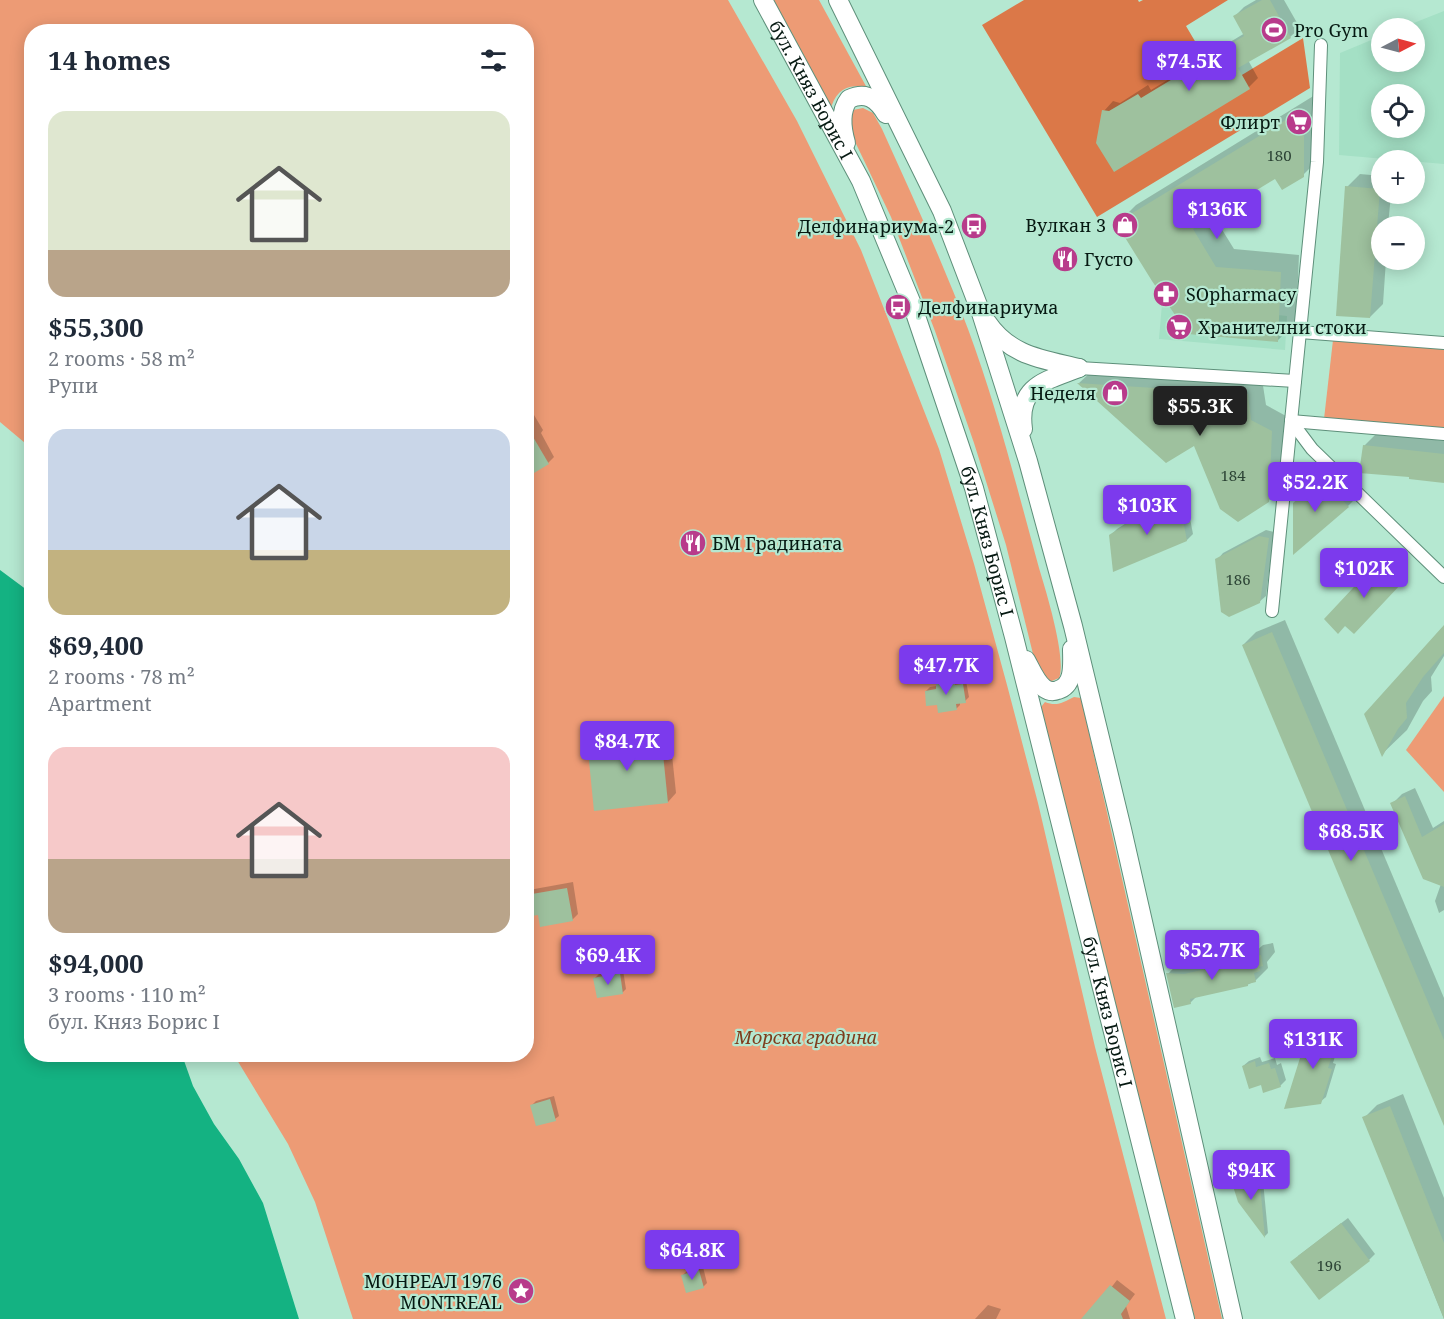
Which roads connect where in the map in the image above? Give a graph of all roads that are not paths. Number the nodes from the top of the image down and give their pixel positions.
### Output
1 (763, 0) edge
2 (838, 0) edge
3 (1321, 45) dead end
4 (915, 159) junction
5 (861, 181) junction
6 (981, 313) junction
7 (1300, 332) junction
8 (1444, 343) edge
9 (1079, 368) junction
10 (1295, 381) junction
11 (1291, 421) junction
12 (1444, 434) edge
13 (1028, 461) junction
14 (1444, 577) edge
15 (1272, 611) dead end
16 (1073, 626) junction
17 (1014, 637) junction
18 (1185, 1319) edge
19 (1233, 1319) edge

1 - 5 main road, бул. Княз Борис I
2 - 4 main road
3 - 7 street
4 - 5 main road
4 - 6 main road
5 - 17 main road, бул. Княз Борис I
6 - 9 main road
6 - 13 main road
7 - 8 street
7 - 10 street
9 - 10 street
9 - 13 main road
10 - 11 street
11 - 12 street
11 - 14 street
11 - 15 street
13 - 16 main road
16 - 17 main road
16 - 19 main road
17 - 18 main road, бул. Княз Борис I

